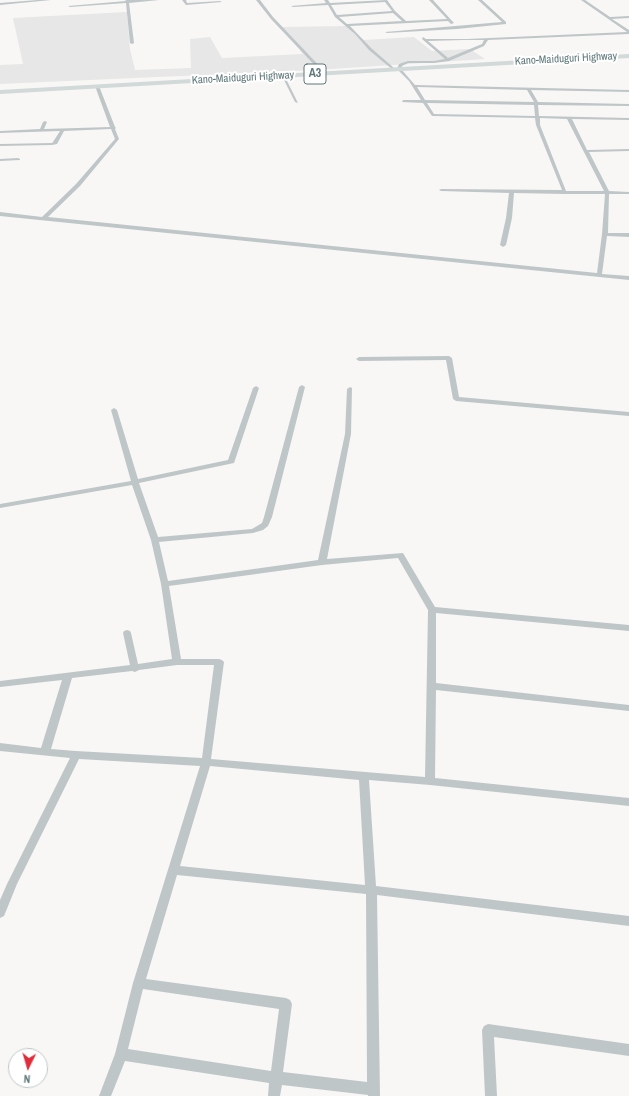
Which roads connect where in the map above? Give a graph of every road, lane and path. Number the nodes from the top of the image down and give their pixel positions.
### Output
1 (49, 0) edge
2 (90, 0) edge
3 (157, 0) edge
4 (184, 0) edge
5 (258, 0) edge
6 (326, 0) edge
7 (431, 0) edge
8 (480, 0) edge
9 (583, 0) edge
10 (24, 1) edge
11 (127, 1) edge
12 (386, 1) edge
13 (220, 2) dead end
14 (0, 4) edge
15 (329, 4) junction
16 (90, 5) junction
17 (70, 6) dead end
18 (293, 6) dead end
19 (394, 12) junction
20 (336, 16) junction
21 (629, 17) edge
22 (609, 18) junction
23 (450, 20) junction
24 (404, 22) junction
25 (347, 25) junction
26 (457, 28) junction
27 (415, 30) junction
28 (387, 32) dead end
29 (629, 33) edge
30 (465, 39) junction
31 (487, 39) junction
32 (425, 40) junction
33 (132, 43) dead end
34 (629, 56) edge
35 (448, 60) junction
36 (396, 69) junction
37 (324, 73) junction
38 (282, 76) junction
39 (96, 86) junction
40 (415, 86) junction
41 (457, 87) junction
42 (502, 88) junction
43 (529, 89) junction
44 (549, 89) junction
45 (574, 90) junction
46 (0, 92) edge
47 (628, 92) edge
48 (505, 93) dead end
49 (554, 94) dead end
50 (578, 94) dead end
51 (507, 98) dead end
52 (558, 99) dead end
53 (581, 99) dead end
54 (403, 101) dead end
55 (297, 102) dead end
56 (425, 102) junction
57 (461, 102) junction
58 (510, 103) junction
59 (536, 103) junction
60 (562, 104) junction
61 (584, 104) junction
62 (629, 105) edge
63 (538, 118) junction
64 (569, 118) junction
65 (629, 119) edge
66 (45, 122) dead end
67 (114, 128) junction
68 (42, 130) junction
69 (62, 130) junction
70 (0, 132) edge
71 (0, 145) edge
72 (629, 150) edge
73 (586, 151) junction
74 (18, 159) dead end
75 (0, 160) edge
76 (441, 190) dead end
77 (512, 191) junction
78 (564, 193) junction
79 (607, 193) junction
80 (629, 193) edge
81 (0, 214) edge
82 (44, 218) junction
83 (605, 234) junction
84 (629, 235) edge
85 (503, 245) dead end
86 (599, 275) junction
87 (629, 278) edge
88 (359, 359) dead end
89 (302, 387) dead end
90 (256, 388) dead end
91 (350, 388) dead end
92 (114, 410) dead end
93 (629, 414) edge
94 (136, 482) junction
95 (0, 506) edge
96 (155, 540) junction
97 (322, 562) junction
98 (165, 584) junction
99 (432, 610) junction
100 (629, 628) edge
101 (127, 633) dead end
102 (177, 662) junction
103 (135, 668) junction
104 (68, 676) junction
105 (0, 684) edge
106 (431, 686) junction
107 (629, 708) edge
108 (0, 747) edge
109 (45, 752) junction
110 (76, 755) junction
111 (206, 762) junction
112 (364, 776) junction
113 (430, 781) junction
114 (629, 802) edge
115 (174, 870) junction
116 (371, 890) junction
117 (0, 913) edge
118 (629, 921) edge
119 (139, 983) junction
120 (629, 1050) edge
121 (121, 1054) junction
122 (278, 1078) junction
123 (374, 1093) edge
124 (106, 1096) edge
125 (274, 1096) edge
126 (491, 1096) edge

1 - 10 street
2 - 16 street
3 - 11 street
4 - 13 street
5 - 37 street
6 - 15 street
7 - 23 street
8 - 26 street
9 - 22 street
10 - 14 street
11 - 16 street
11 - 33 street
12 - 15 street
12 - 19 street
15 - 18 street
15 - 20 street
16 - 17 street
19 - 20 street
19 - 24 street
20 - 25 street
21 - 22 street
22 - 29 street
23 - 24 street
23 - 26 street
24 - 25 street
24 - 27 street
25 - 36 street
26 - 27 street
26 - 30 street
27 - 28 street
27 - 32 street
29 - 31 street
30 - 31 street
30 - 32 street
31 - 35 street
32 - 35 street
34 - 36 highway, Kano-Maiduguri Highway / A3
35 - 36 street
36 - 37 highway, Kano-Maiduguri Highway / A3
36 - 40 street
37 - 38 highway, Kano-Maiduguri Highway / A3
38 - 39 highway, Kano-Maiduguri Highway / A3
38 - 55 street
39 - 46 highway, Kano-Maiduguri Highway / A3
39 - 67 street
40 - 41 street
40 - 56 street
41 - 42 street
41 - 57 street
42 - 43 street
42 - 48 street
43 - 44 street
43 - 59 street
44 - 45 street
44 - 49 street
45 - 47 street
45 - 50 street
51 - 58 street
52 - 60 street
53 - 61 street
54 - 56 street
56 - 57 street
56 - 63 street
57 - 58 street
58 - 59 street
59 - 60 street
59 - 63 street
60 - 61 street
61 - 62 street
63 - 64 street
63 - 78 street
64 - 65 street
64 - 73 street
66 - 68 street
67 - 69 street
67 - 82 street
68 - 69 street
68 - 70 street
69 - 71 street
72 - 73 street
73 - 79 street
74 - 75 street
76 - 77 street
77 - 78 street
77 - 85 street
78 - 79 street
79 - 80 street
79 - 83 street
81 - 82 street
82 - 86 street
83 - 84 street
83 - 86 street
86 - 87 street
88 - 93 street
89 - 96 street
90 - 94 street
91 - 97 street
92 - 94 street
94 - 95 street
94 - 96 street
96 - 98 street
97 - 98 street
97 - 99 street
98 - 102 street
99 - 100 street
99 - 106 street
101 - 103 street
102 - 103 street
102 - 111 street
103 - 104 street
104 - 105 street
104 - 109 street
106 - 107 street
106 - 113 street
108 - 109 street
109 - 110 street
110 - 111 street
110 - 117 street
111 - 112 street
111 - 115 street
112 - 113 street
112 - 116 street
113 - 114 street
115 - 116 street
115 - 119 street
116 - 118 street
116 - 123 street
119 - 121 street
119 - 122 street
120 - 126 street
121 - 122 street
121 - 124 street
122 - 123 street
122 - 125 street

